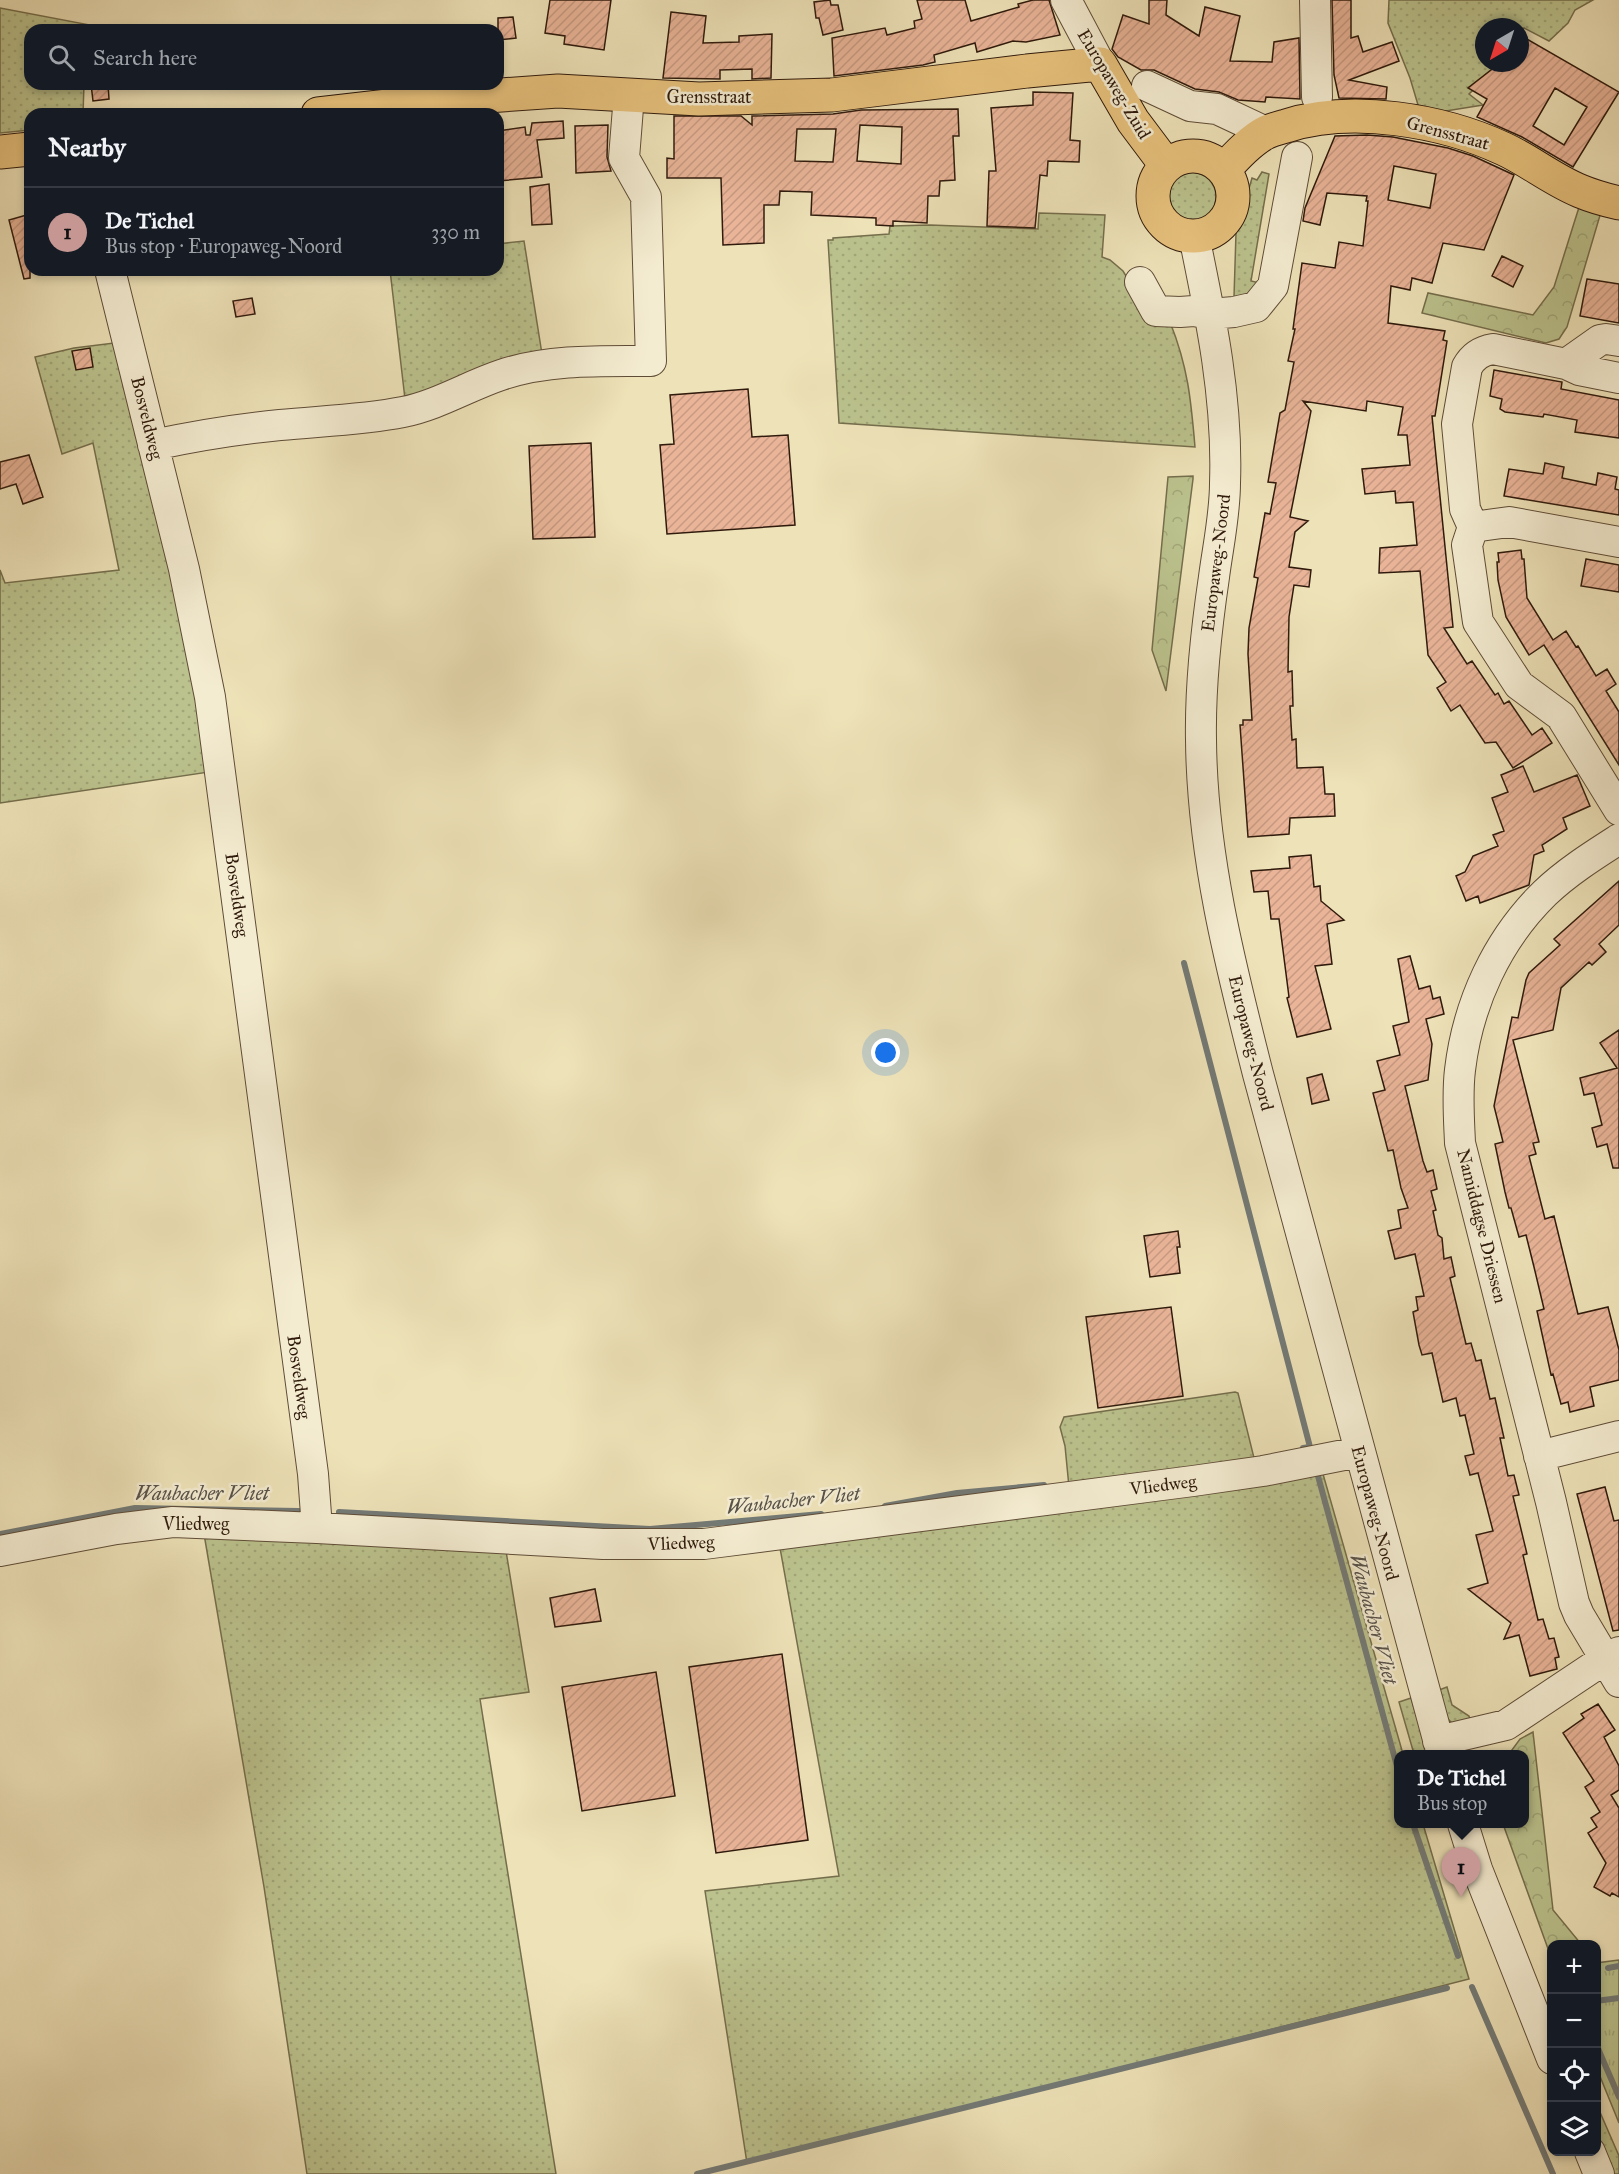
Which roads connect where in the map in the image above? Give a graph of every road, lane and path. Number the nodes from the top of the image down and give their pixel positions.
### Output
1 (1066, 0) edge
2 (1315, 0) edge
3 (1100, 64) junction
4 (1147, 86) dead end
5 (629, 95) junction
6 (1317, 97) dead end
7 (370, 108) edge
8 (1266, 132) junction
9 (24, 149) edge
10 (0, 152) edge
11 (1297, 158) dead end
12 (1166, 165) junction
13 (1224, 170) junction
14 (1619, 203) edge
15 (1194, 236) junction
16 (111, 276) edge
17 (1140, 282) dead end
18 (1210, 314) junction
19 (1619, 341) edge
20 (1566, 364) junction
21 (1619, 378) edge
22 (153, 445) junction
23 (1473, 527) junction
24 (1619, 542) edge
25 (1619, 810) edge
26 (1619, 839) edge
27 (1619, 1436) edge
28 (1359, 1452) junction
29 (1539, 1456) junction
30 (316, 1528) junction
31 (0, 1551) edge
32 (1614, 1664) edge
33 (1440, 1748) edge
34 (1464, 1828) edge
35 (1547, 2049) edge
36 (1592, 2156) edge
37 (1599, 2174) edge

1 - 3 street, Europaweg-Zuid
2 - 6 street
3 - 5 main road, Grensstraat
3 - 12 main road, Europaweg-Zuid
4 - 8 street
5 - 7 main road, Grensstraat
5 - 22 street
8 - 13 main road, Grensstraat
8 - 14 main road, Grensstraat
9 - 10 main road
11 - 18 street
12 - 13 main road
12 - 15 main road
13 - 15 main road
15 - 18 street, Europaweg-Noord
16 - 22 street, Bosveldweg
17 - 18 street
18 - 28 street, Europaweg-Noord
19 - 20 street
20 - 21 street
20 - 23 street
22 - 30 street, Bosveldweg
23 - 24 street
23 - 25 street
26 - 29 street, Namiddagse Driessen
27 - 29 street
28 - 30 street, Vliedweg
28 - 33 street, Europaweg-Noord
29 - 32 street, Namiddagse Driessen
30 - 31 street, Vliedweg
32 - 33 street
34 - 35 street
36 - 37 street

